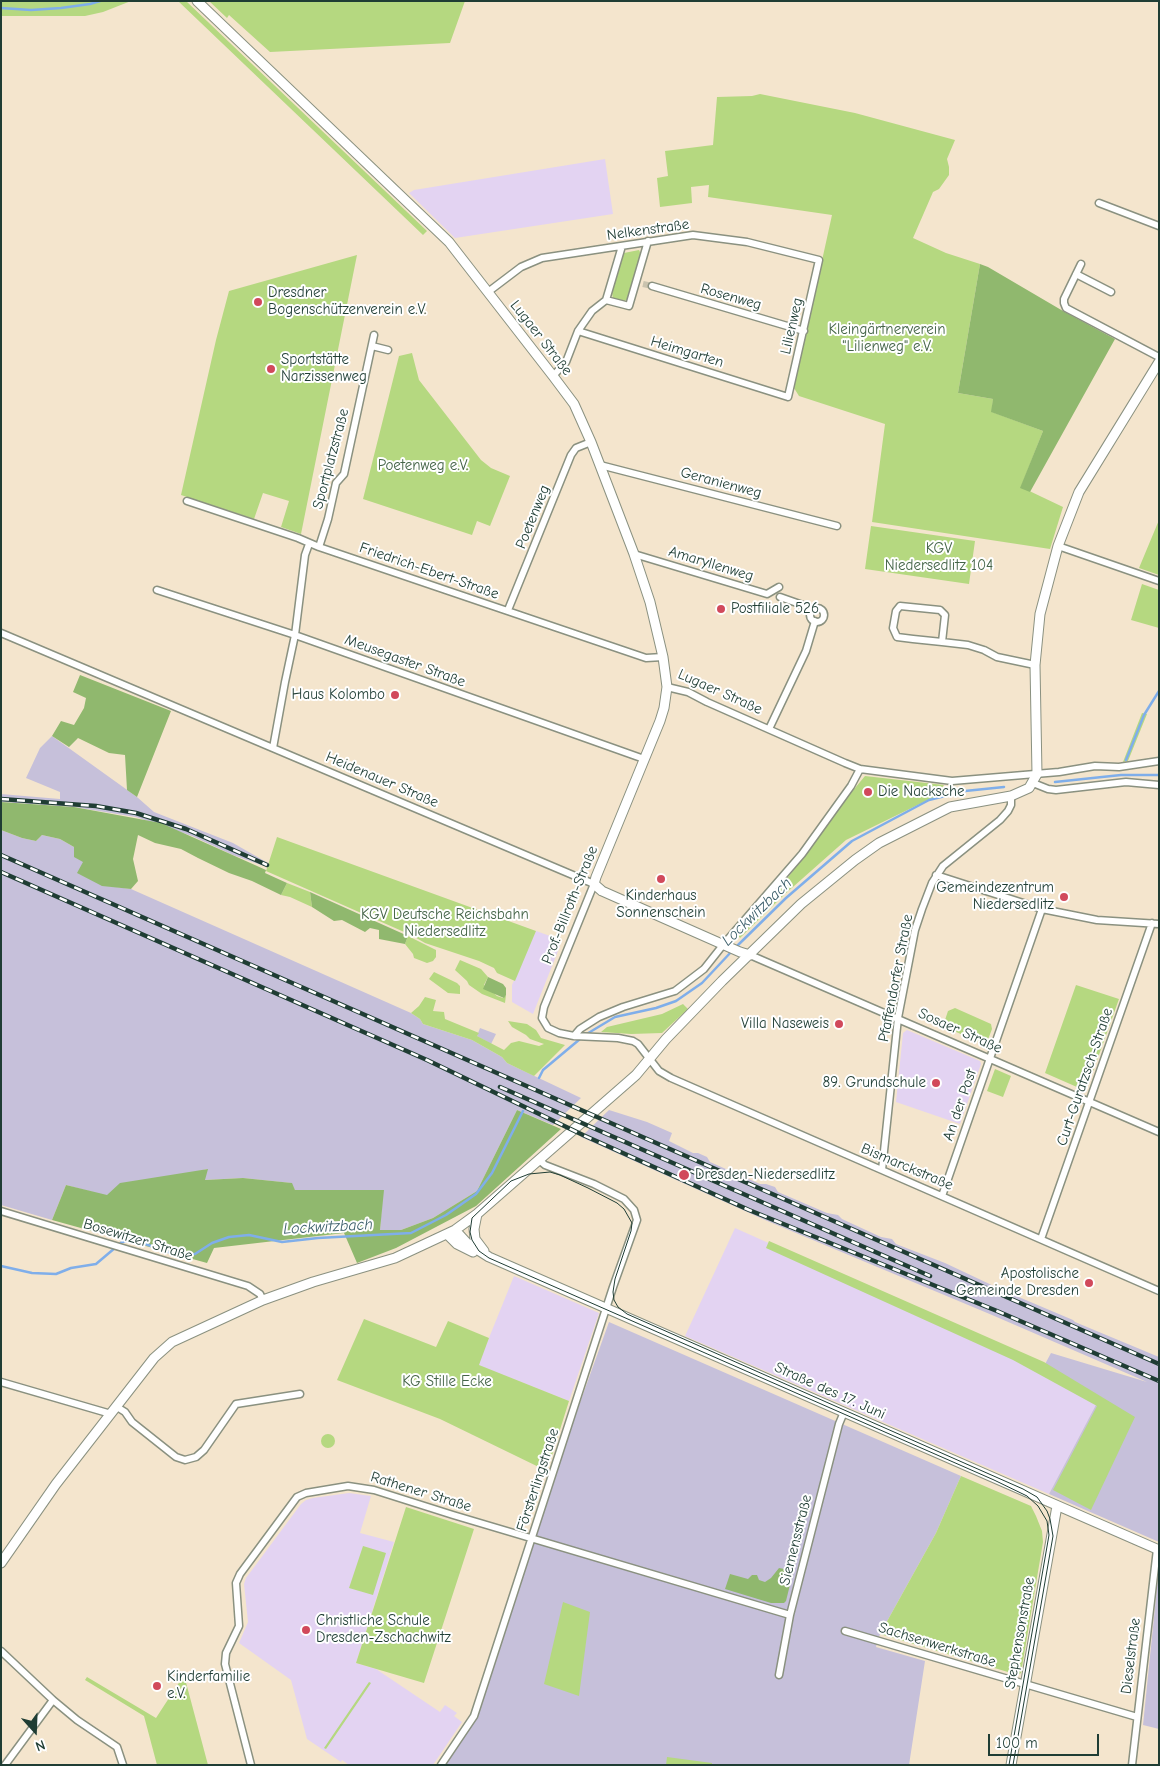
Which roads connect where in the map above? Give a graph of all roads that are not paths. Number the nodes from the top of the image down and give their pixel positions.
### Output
1 (200, 2) edge
2 (1099, 203) dead end
3 (1159, 226) edge
4 (648, 241) junction
5 (622, 246) junction
6 (819, 260) joint
7 (1081, 264) dead end
8 (1076, 274) junction
9 (652, 286) tunnel mouth
10 (488, 292) junction
11 (1110, 292) dead end
12 (606, 300) junction
13 (804, 331) junction
14 (578, 332) junction
15 (374, 335) dead end
16 (372, 346) junction
17 (388, 350) dead end
18 (1159, 358) edge
19 (1159, 362) edge
20 (553, 376) junction
21 (788, 397) joint
22 (591, 442) junction
23 (600, 465) junction
24 (187, 500) dead end
25 (836, 526) dead end
26 (309, 544) junction
27 (1058, 546) junction
28 (319, 547) junction
29 (634, 554) junction
30 (1159, 581) edge
31 (779, 588) dead end
32 (157, 590) dead end
33 (780, 597) dead end
34 (814, 609) junction
35 (508, 610) junction
36 (815, 621) junction
37 (1, 633) edge
38 (295, 635) junction
39 (942, 642) junction
40 (663, 656) junction
41 (1035, 665) junction
42 (668, 687) junction
43 (769, 729) junction
44 (273, 748) junction
45 (644, 759) junction
46 (1159, 761) edge
47 (860, 769) junction
48 (1035, 779) junction
49 (1159, 785) edge
50 (1011, 796) junction
51 (936, 875) junction
52 (594, 884) junction
53 (1042, 909) junction
54 (1155, 924) edge
55 (725, 946) junction
56 (750, 955) junction
57 (898, 1018) junction
58 (575, 1036) junction
59 (990, 1058) junction
60 (649, 1059) junction
61 (1090, 1102) junction
62 (1159, 1132) edge
63 (539, 1160) junction
64 (882, 1170) junction
65 (942, 1196) junction
66 (1, 1212) edge
67 (477, 1214) junction
68 (451, 1232) junction
69 (1042, 1239) junction
70 (489, 1257) junction
71 (1159, 1292) edge
72 (263, 1300) junction
73 (607, 1308) junction
74 (1, 1382) edge
75 (300, 1394) dead end
76 (117, 1406) junction
77 (844, 1412) junction
78 (110, 1414) junction
79 (1057, 1506) junction
80 (531, 1539) junction
81 (1158, 1550) edge
82 (1, 1563) edge
83 (790, 1615) junction
84 (845, 1631) dead end
85 (1, 1651) edge
86 (779, 1675) dead end
87 (1025, 1684) junction
88 (53, 1700) junction
89 (1137, 1716) junction
90 (5, 1765) edge
91 (123, 1765) edge
92 (251, 1765) edge
93 (441, 1765) edge
94 (1011, 1765) edge
95 (1132, 1765) edge

1 - 10 street, Lugaer Straße
2 - 3 street
4 - 5 street, Nelkenstraße
4 - 6 street, Nelkenstraße
4 - 12 street
5 - 10 street, Nelkenstraße
5 - 12 street
6 - 13 street, Lilienweg
7 - 8 street
8 - 11 street
8 - 18 street
9 - 13 street, Rosenweg
10 - 20 street, Lugaer Straße
12 - 14 street
13 - 21 street, Lilienweg
14 - 20 street
14 - 21 street, Heimgarten
15 - 16 street, Sportplatzstraße
16 - 17 street
16 - 28 street, Sportplatzstraße
19 - 27 street
20 - 22 street, Lugaer Straße
22 - 23 street, Lugaer Straße
22 - 35 street, Poetenweg
23 - 25 street, Geranienweg
23 - 29 street, Lugaer Straße
24 - 26 street, Friedrich-Ebert-Straße
26 - 28 street, Friedrich-Ebert-Straße
26 - 38 street
27 - 30 street
27 - 41 street
28 - 35 street, Friedrich-Ebert-Straße
29 - 31 street, Amaryllenweg
29 - 40 street, Lugaer Straße
32 - 38 street, Meusegaster Straße
33 - 34 street
34 - 36 street, Lugaer Straße
34 - 36 street, Lugaer Straße
35 - 40 street, Friedrich-Ebert-Straße
36 - 43 street, Lugaer Straße
37 - 44 street, Heidenauer Straße
38 - 44 street
38 - 45 street, Meusegaster Straße
39 - 39 street
39 - 41 street
40 - 42 street, Lugaer Straße
41 - 48 street
42 - 43 street, Lugaer Straße
42 - 45 street, Prof.-Billroth-Straße
43 - 47 street, Lugaer Straße
44 - 52 street, Heidenauer Straße
45 - 52 street, Prof.-Billroth-Straße
46 - 48 street, Lugaer Straße
47 - 48 street, Lugaer Straße
47 - 55 street
48 - 49 street
48 - 50 street
50 - 51 street, Pfaffendorfer Straße
50 - 56 street
51 - 53 street
51 - 57 street, Pfaffendorfer Straße
52 - 55 street, Heidenauer Straße
52 - 58 street, Prof.-Billroth-Straße
53 - 54 street
53 - 59 street, An der Post
54 - 61 street, Curt-Guratzsch-Straße
55 - 56 street, Heidenauer Straße
55 - 58 street
56 - 57 street, Sosaer Straße
56 - 60 street
57 - 59 street, Sosaer Straße
57 - 64 street, Pfaffendorfer Straße
58 - 60 street, Prof.-Billroth-Straße
59 - 61 street, Sosaer Straße
59 - 65 street, An der Post
60 - 63 street
60 - 64 street, Bismarckstraße
61 - 62 street, Sosaer Straße
61 - 69 street, Curt-Guratzsch-Straße
63 - 67 street
63 - 73 street, Försterlingstraße
64 - 65 street, Bismarckstraße
65 - 69 street, Bismarckstraße
66 - 72 street, Bosewitzer Straße
67 - 68 street
67 - 70 street
68 - 70 street, Straße des 17. Juni
68 - 72 street
69 - 71 street, Bismarckstraße
70 - 73 street, Straße des 17. Juni
72 - 76 street
73 - 77 street, Straße des 17. Juni
73 - 80 street, Försterlingstraße
74 - 78 street
75 - 76 street
76 - 78 street
77 - 79 street, Straße des 17. Juni
77 - 83 street, Siemensstraße
78 - 82 street
79 - 81 street, Straße des 17. Juni
79 - 87 street, Stephensonstraße
80 - 83 street
80 - 92 street, Rathener Straße
80 - 93 street, Försterlingstraße
81 - 89 street, Dieselstraße
83 - 86 street, Siemensstraße
84 - 87 street, Sachsenwerkstraße
85 - 88 street
87 - 89 street, Sachsenwerkstraße
87 - 94 street, Stephensonstraße
88 - 90 street
88 - 91 street
89 - 95 street, Dieselstraße

